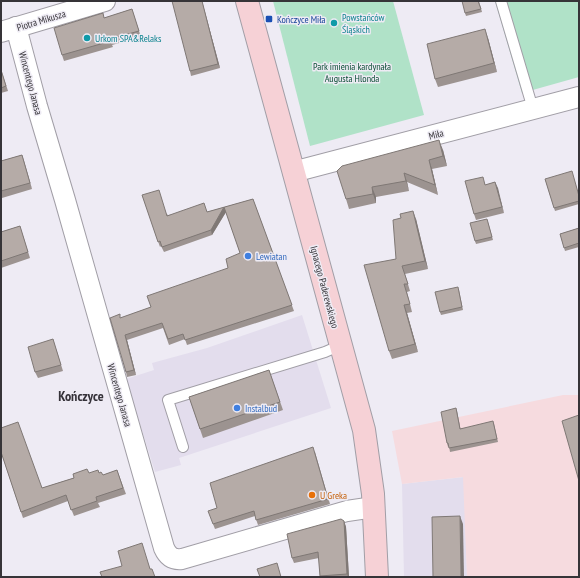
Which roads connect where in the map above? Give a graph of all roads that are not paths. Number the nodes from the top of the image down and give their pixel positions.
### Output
1 (105, 1) edge
2 (247, 1) edge
3 (501, 1) edge
4 (9, 30) edge
5 (579, 97) edge
6 (533, 109) junction
7 (293, 172) junction
8 (341, 345) junction
9 (183, 447) dead end
10 (374, 507) junction
11 (377, 577) edge

1 - 4 street, Piotra Mikusza
2 - 7 main road, Ignacego Paderewskiego
3 - 6 lane
4 - 10 street, Wincentego Janasa
5 - 6 street, Miła
6 - 7 street, Miła
7 - 8 main road, Ignacego Paderewskiego
8 - 9 lane
8 - 10 main road, Ignacego Paderewskiego
10 - 11 main road, Ignacego Paderewskiego

